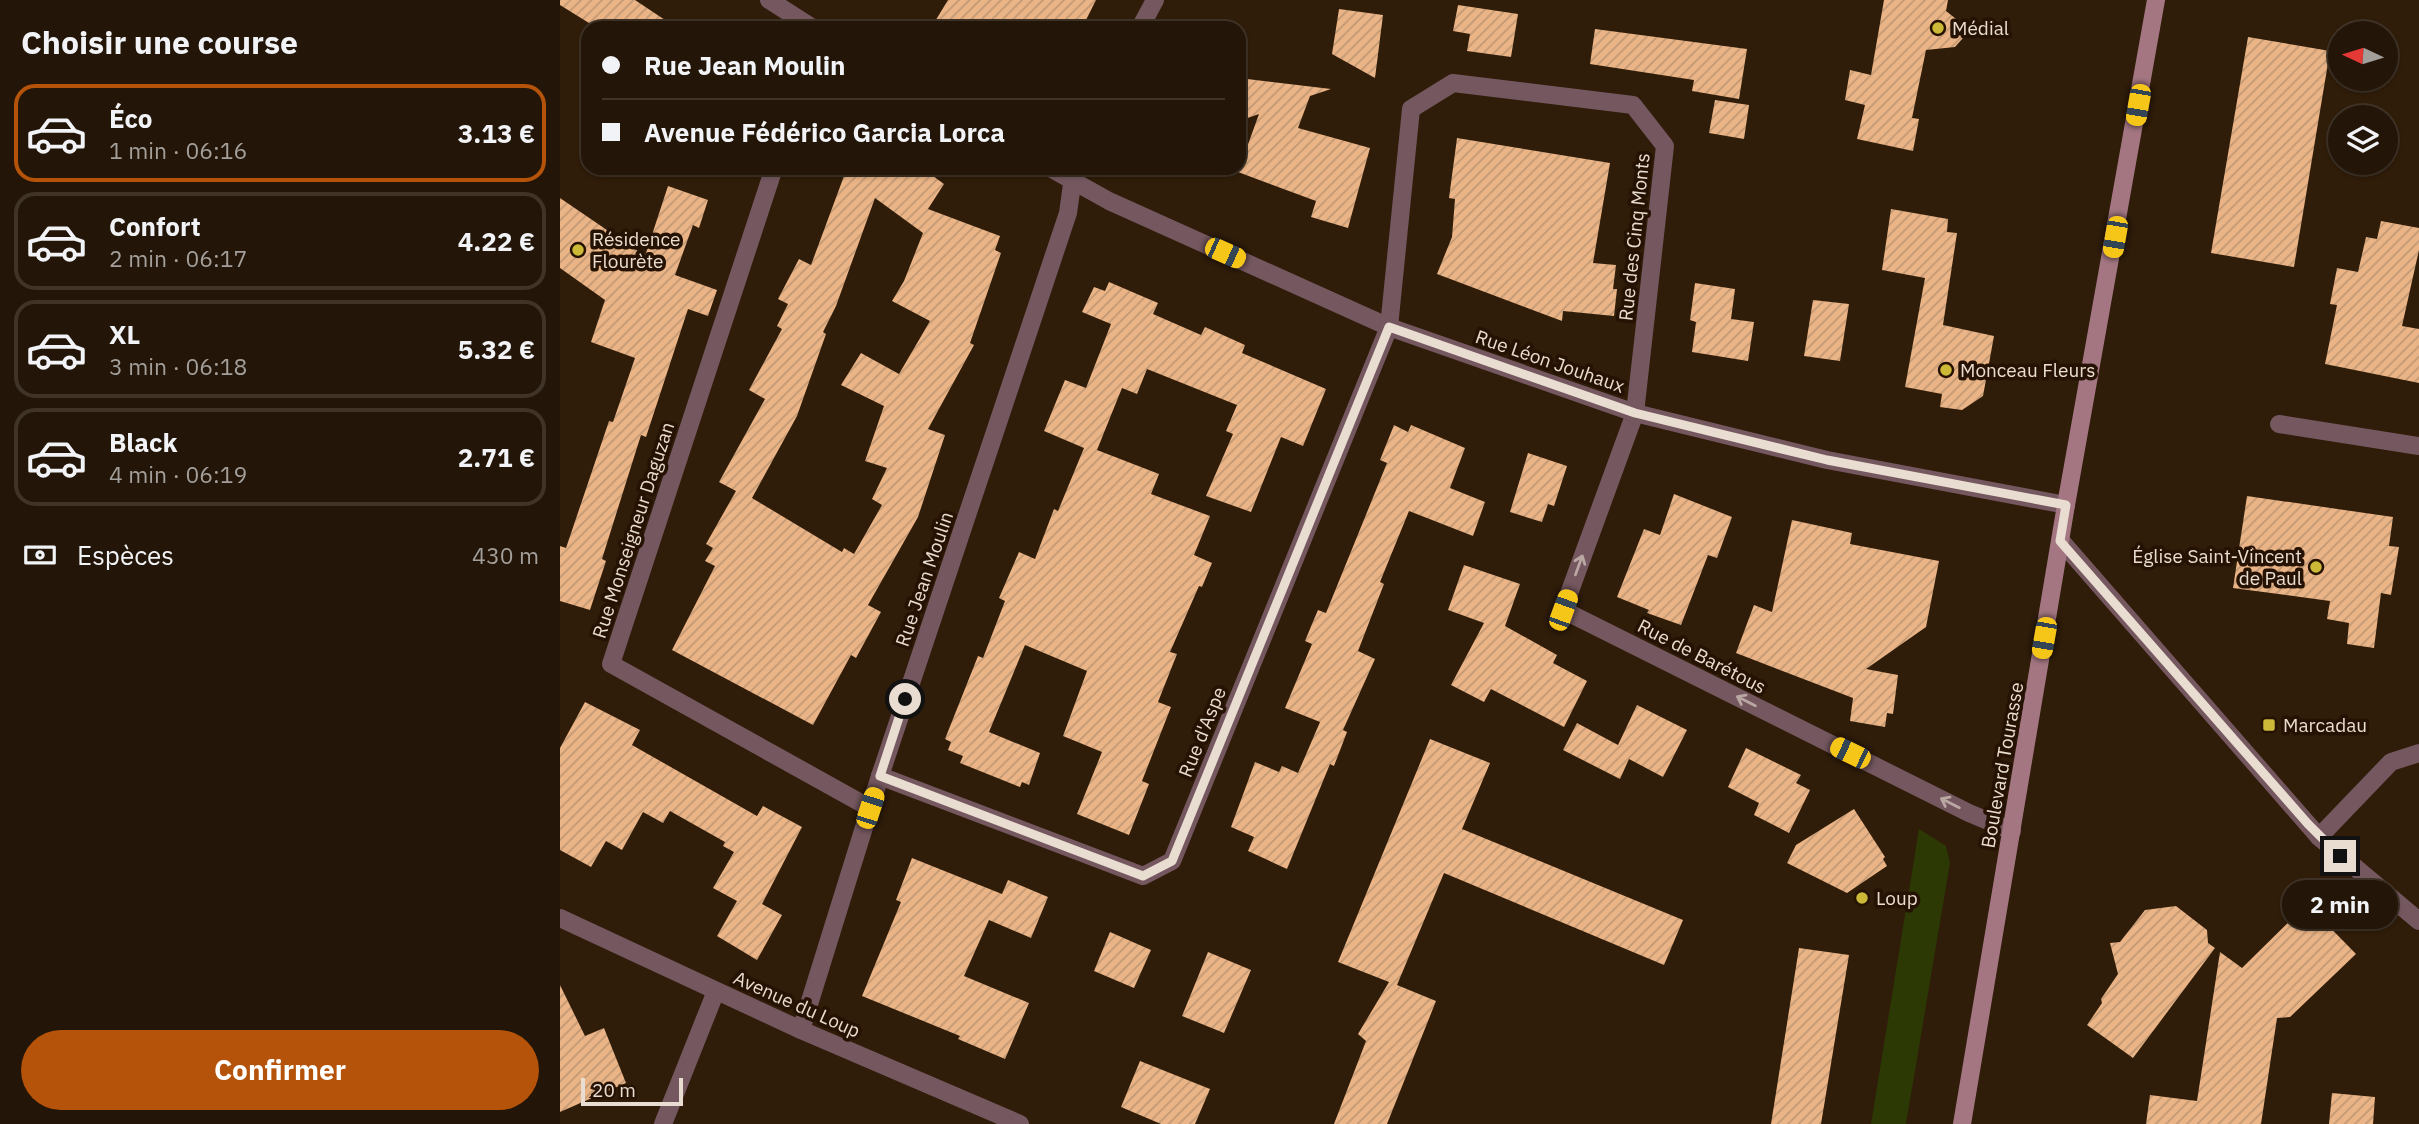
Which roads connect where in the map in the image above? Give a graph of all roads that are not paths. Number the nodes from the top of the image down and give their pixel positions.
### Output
1 (769, 0) edge
2 (1155, 0) edge
3 (2156, 0) edge
4 (802, 21) edge
5 (1144, 21) edge
6 (772, 175) edge
7 (1073, 175) edge
8 (1074, 175) edge
9 (1389, 327) junction
10 (1635, 413) junction
11 (2279, 424) dead end
12 (2419, 446) edge
13 (2066, 505) junction
14 (2060, 541) junction
15 (2419, 753) edge
16 (880, 776) junction
17 (870, 808) junction
18 (2011, 831) junction
19 (2319, 837) junction
20 (560, 918) edge
21 (2419, 921) edge
22 (716, 991) junction
23 (801, 1030) junction
24 (663, 1124) edge
25 (1020, 1124) edge
26 (1962, 1124) edge

1 - 4 street
2 - 5 street
3 - 13 main road, Boulevard Tourasse
6 - 17 street, Rue Monseigneur Daguzan
7 - 16 street, Rue Jean Moulin
8 - 9 street, Rue Léon Jouhaux
9 - 10 street, Rue Léon Jouhaux
9 - 10 street, Rue des Cinq Monts
9 - 16 street, Rue d'Aspe
10 - 13 street, Rue Léon Jouhaux
18 -> 10 street, Rue de Barétous
11 - 12 street
13 - 14 main road, Boulevard Tourasse
14 - 18 main road, Boulevard Tourasse
14 - 19 street
15 - 19 street
16 - 17 street, Rue Jean Moulin
17 - 23 street, Rue Jean Moulin
18 - 26 main road, Boulevard Tourasse
19 - 21 street
20 - 22 street, Avenue du Loup
22 - 23 street, Avenue du Loup
22 - 24 street
23 - 25 street, Avenue du Loup

